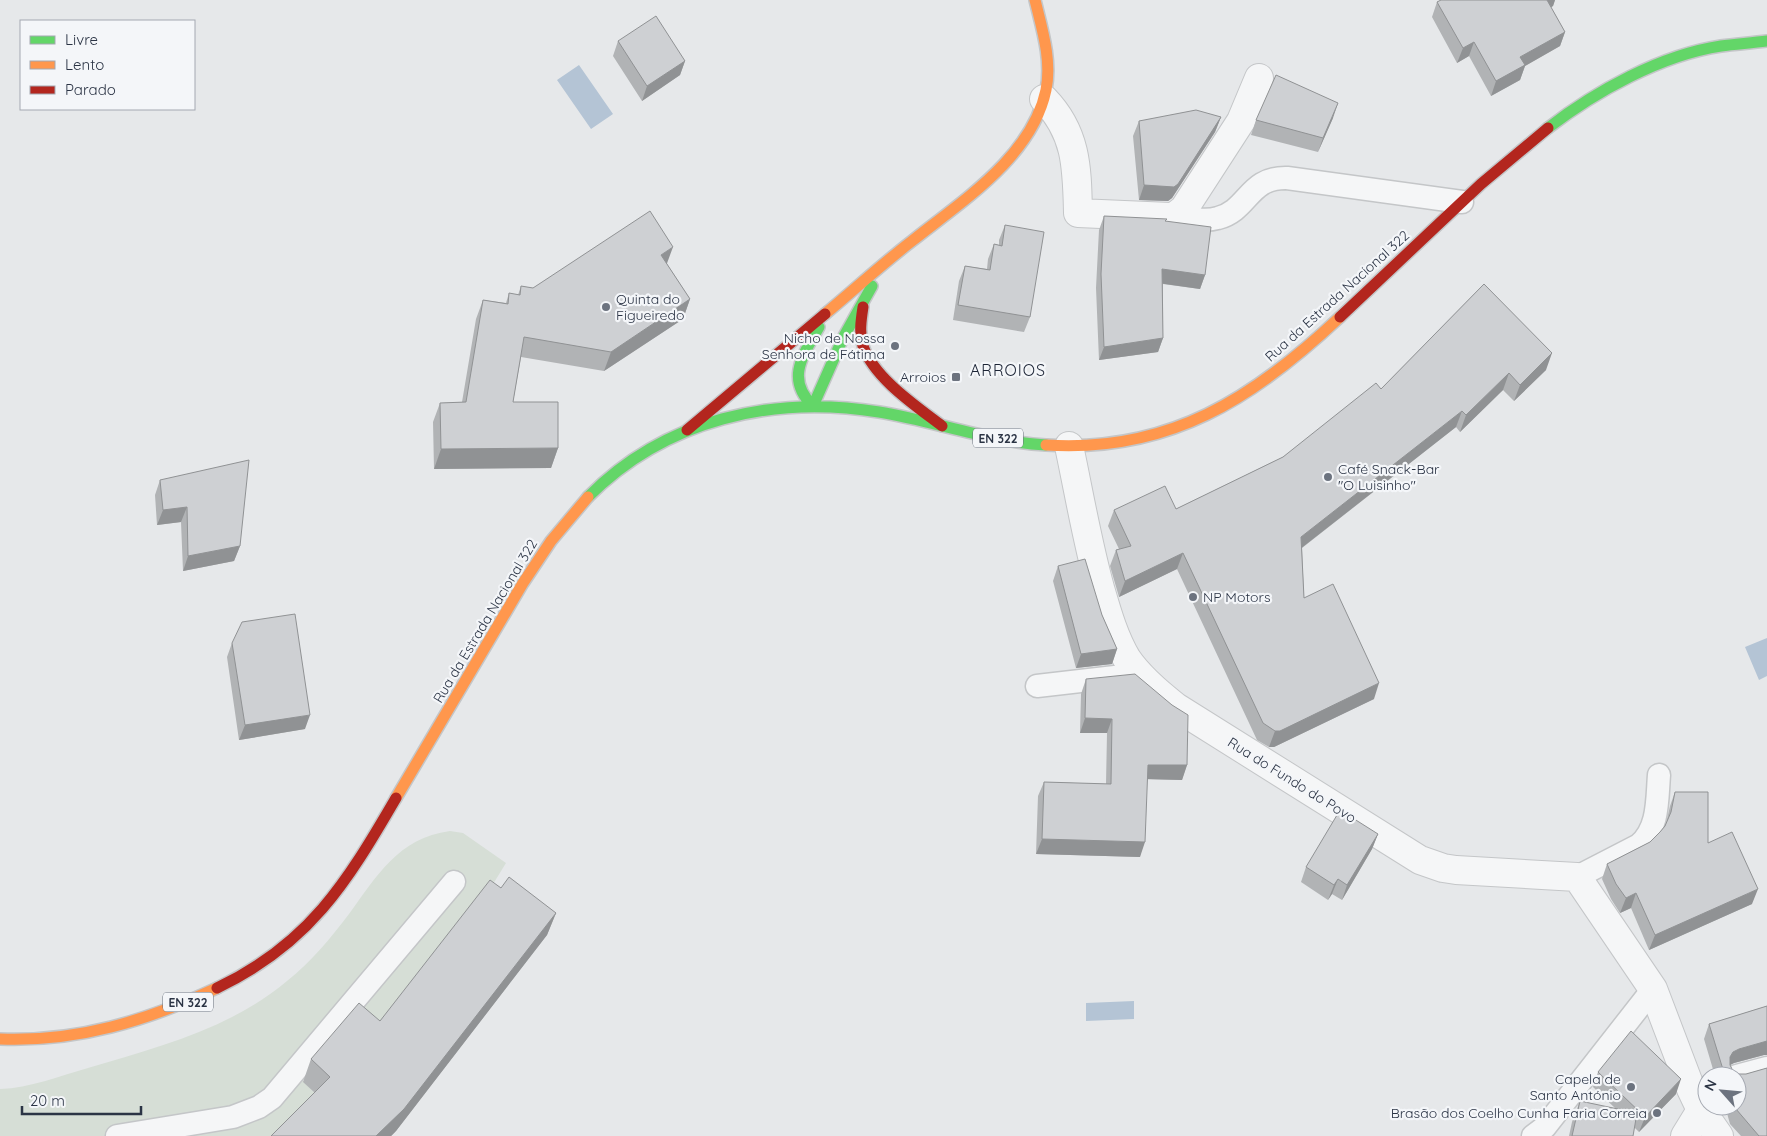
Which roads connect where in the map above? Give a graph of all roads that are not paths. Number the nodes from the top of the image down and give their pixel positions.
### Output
1 (1036, 0) edge
2 (1767, 42) edge
3 (1259, 78) dead end
4 (1044, 99) junction
5 (1462, 202) junction
6 (1175, 216) junction
7 (896, 253) junction
8 (872, 286) junction
9 (826, 313) junction
10 (813, 406) junction
11 (942, 426) junction
12 (687, 430) junction
13 (1069, 446) junction
14 (1139, 674) junction
15 (1037, 686) dead end
16 (1659, 775) dead end
17 (1578, 877) junction
18 (454, 882) dead end
19 (1653, 989) junction
20 (0, 1039) edge
21 (1767, 1068) edge
22 (1747, 1073) edge
23 (1697, 1088) edge
24 (1697, 1103) edge
25 (1710, 1116) edge
26 (117, 1136) edge
27 (1533, 1136) edge
28 (1685, 1136) edge
29 (1719, 1136) edge

1 - 4 main road
2 - 5 main road, Rua da Estrada Nacional 322 / EN 322
3 - 6 street
4 - 6 street
4 - 7 main road
5 - 6 lane
5 - 13 main road, Rua da Estrada Nacional 322 / EN 322
7 - 8 main road
7 - 9 main road
8 - 10 main road
8 - 11 main road
9 - 10 main road
9 - 12 main road
10 - 11 main road, Rua da Estrada Nacional 322 / EN 322
10 - 12 main road, Rua da Estrada Nacional 322 / EN 322
11 - 13 main road, Rua da Estrada Nacional 322 / EN 322
12 - 20 main road, Rua da Estrada Nacional 322 / EN 322
13 - 14 street, Rua do Fundo do Povo
14 - 15 lane
14 - 17 street, Rua do Fundo do Povo
16 - 17 lane
17 - 19 street
18 - 26 lane
19 - 23 street
19 - 27 lane
21 - 22 lane
24 - 28 street
25 - 29 street

